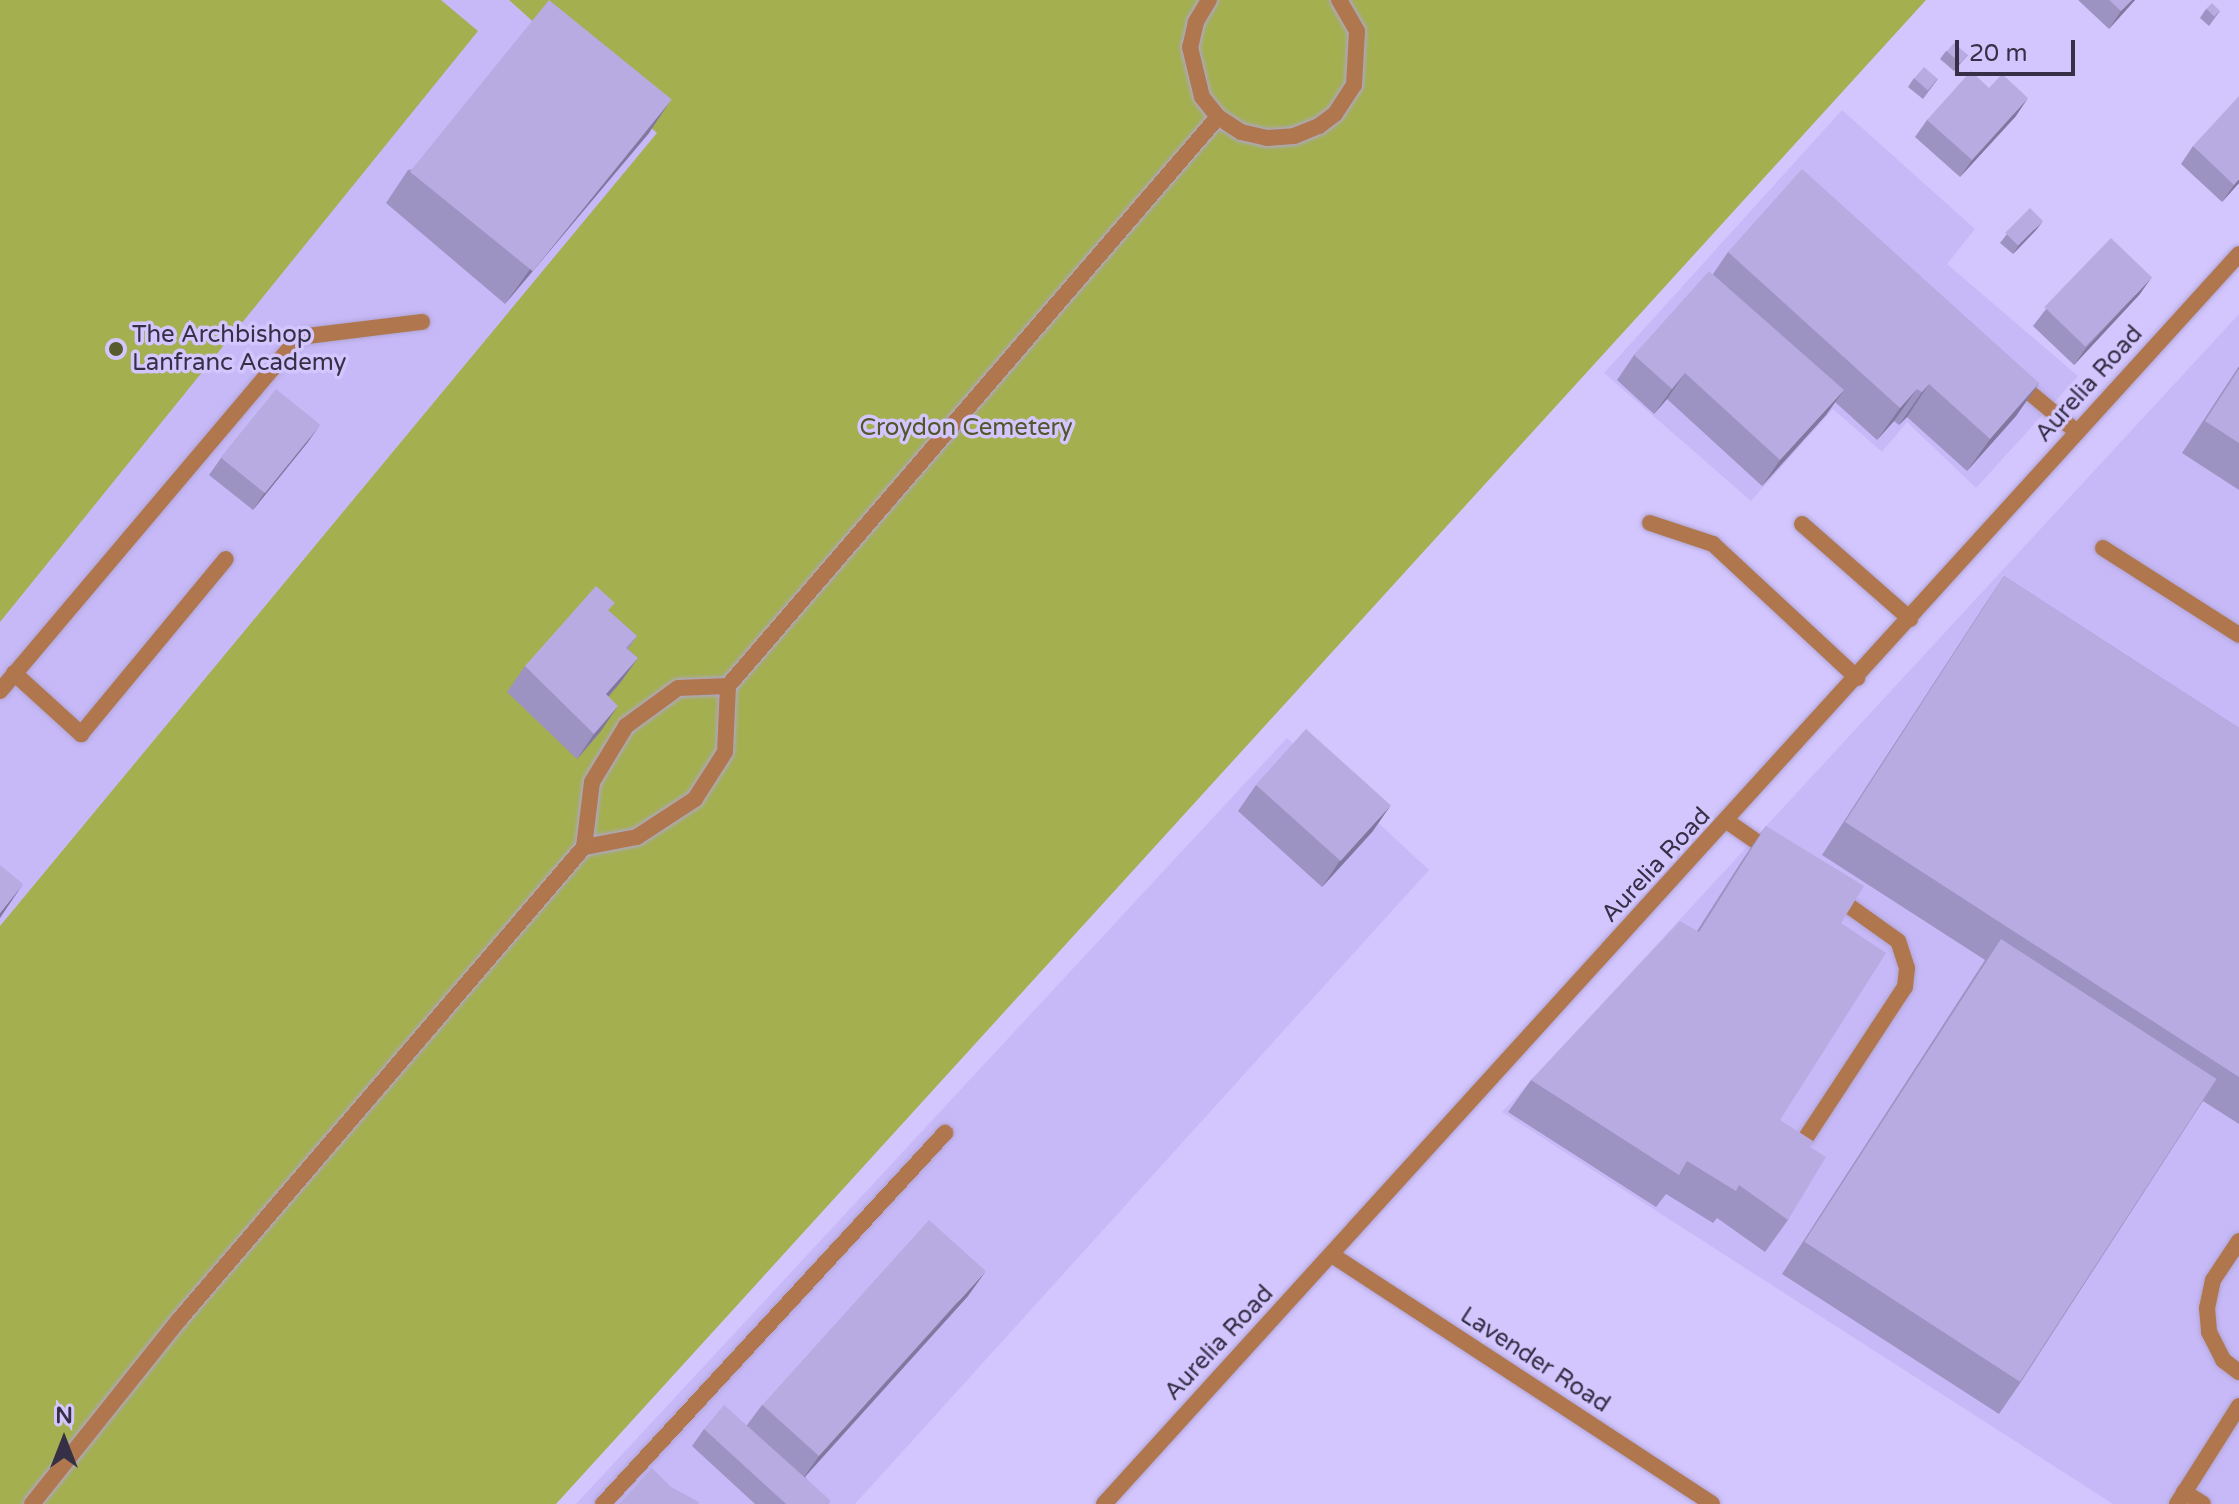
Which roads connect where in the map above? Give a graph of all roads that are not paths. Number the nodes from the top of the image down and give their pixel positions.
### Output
1 (1209, 0) edge
2 (1339, 0) edge
3 (1218, 117) junction
4 (2239, 254) edge
5 (422, 322) dead end
6 (2005, 373) edge
7 (2077, 432) junction
8 (1650, 523) dead end
9 (1802, 524) dead end
10 (2103, 548) dead end
11 (226, 559) dead end
12 (1910, 619) junction
13 (2239, 635) edge
14 (14, 673) junction
15 (1857, 678) junction
16 (728, 686) junction
17 (0, 691) edge
18 (1728, 822) junction
19 (584, 847) junction
20 (1791, 865) edge
21 (1817, 883) edge
22 (945, 1133) dead end
23 (1807, 1136) edge
24 (2239, 1241) edge
25 (1332, 1255) junction
26 (2239, 1372) edge
27 (2239, 1406) edge
28 (2180, 1498) edge
29 (32, 1504) edge
30 (603, 1504) edge
31 (1104, 1504) edge
32 (1712, 1504) edge
33 (2203, 1504) edge

1 - 3 street
2 - 3 street
3 - 16 street
4 - 7 street, Aurelia Road
5 - 14 street
6 - 7 street
7 - 12 street, Aurelia Road
8 - 15 street
9 - 12 street
10 - 13 street
11 - 14 street
12 - 15 street, Aurelia Road
14 - 17 street
15 - 18 street, Aurelia Road
16 - 19 street
16 - 19 street
18 - 20 street
18 - 25 street, Aurelia Road
19 - 29 street
21 - 23 street
22 - 30 street
24 - 26 street
25 - 31 street, Aurelia Road
25 - 32 street, Lavender Road
27 - 28 street
28 - 33 street

